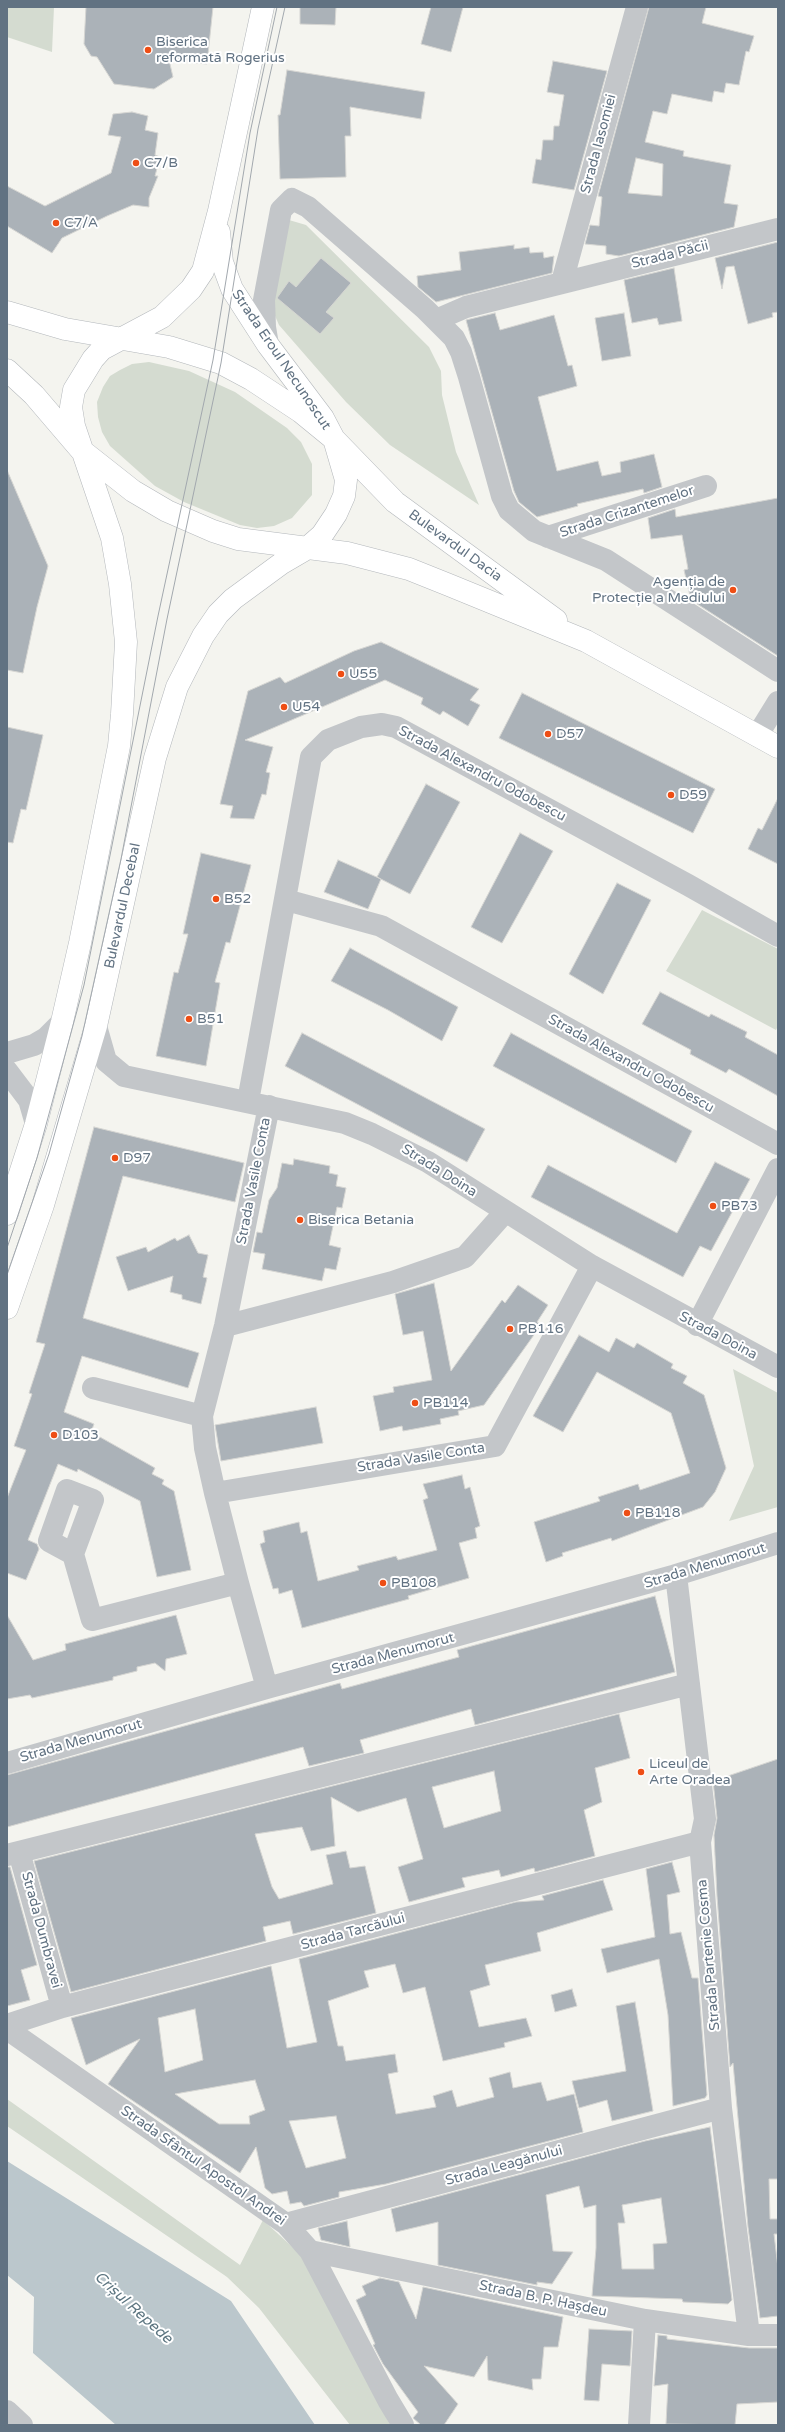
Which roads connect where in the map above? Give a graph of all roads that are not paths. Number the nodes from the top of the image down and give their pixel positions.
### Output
1 (263, 7) edge
2 (637, 7) edge
3 (219, 211) junction
4 (778, 229) edge
5 (562, 282) junction
6 (7, 312) edge
7 (436, 320) junction
8 (122, 338) junction
9 (268, 345) junction
10 (7, 370) edge
11 (334, 439) junction
12 (81, 450) junction
13 (706, 486) dead end
14 (548, 537) junction
15 (306, 549) junction
16 (586, 642) junction
17 (778, 671) edge
18 (778, 702) edge
19 (757, 736) junction
20 (778, 747) edge
21 (286, 900) junction
22 (778, 936) edge
23 (62, 1022) junction
24 (96, 1026) junction
25 (7, 1053) edge
26 (7, 1071) edge
27 (248, 1101) junction
28 (269, 1106) junction
29 (36, 1124) junction
30 (778, 1144) edge
31 (778, 1169) edge
32 (505, 1212) junction
33 (7, 1214) edge
34 (592, 1266) junction
35 (7, 1308) edge
36 (697, 1325) junction
37 (225, 1326) junction
38 (778, 1367) edge
39 (93, 1388) dead end
40 (202, 1416) junction
41 (216, 1492) junction
42 (778, 1543) edge
43 (73, 1554) dead end
44 (676, 1575) junction
45 (238, 1582) junction
46 (689, 1684) junction
47 (267, 1688) junction
48 (7, 1762) edge
49 (700, 1842) junction
50 (13, 1854) edge
51 (62, 2007) junction
52 (7, 2025) edge
53 (7, 2029) edge
54 (721, 2108) junction
55 (286, 2224) junction
56 (310, 2251) junction
57 (645, 2320) junction
58 (749, 2335) junction
59 (778, 2335) edge
60 (7, 2411) edge
61 (22, 2425) edge
62 (403, 2425) edge
63 (639, 2425) edge

1 - 3 main road, Strada Eroul Necunoscut
2 - 5 street, Strada Iasomiei
3 - 8 main road, Strada Eroul Necunoscut
3 - 9 main road, Strada Eroul Necunoscut
4 - 5 street, Strada Păcii
5 - 7 street, Strada Păcii
6 - 8 main road, Bulevardul Dacia
7 - 9 street
7 - 14 street
8 - 11 main road, Bulevardul Dacia
8 - 12 main road
9 - 11 main road, Strada Eroul Necunoscut
10 - 12 main road, Bulevardul Dacia
11 - 15 main road
11 - 16 main road, Bulevardul Dacia
12 - 15 main road, Bulevardul Dacia
12 - 23 main road
13 - 14 street, Strada Crizantemelor
14 - 17 street
15 - 16 main road, Bulevardul Dacia
15 - 24 main road, Bulevardul Decebal
16 - 19 main road, Bulevardul Dacia
18 - 19 street
19 - 20 main road, Bulevardul Dacia
21 - 22 street, Strada Alexandru Odobescu
21 - 27 street, Strada Alexandru Odobescu
21 - 30 street, Strada Alexandru Odobescu
23 - 25 street
23 - 29 main road
24 - 27 street, Strada Doina
24 - 35 main road, Bulevardul Decebal
26 - 29 street
27 - 28 street, Strada Doina
28 - 32 street, Strada Doina
28 - 37 street, Strada Vasile Conta
29 - 33 main road
31 - 36 street
32 - 34 street, Strada Doina
32 - 37 street
34 - 36 street, Strada Doina
34 - 41 street, Strada Vasile Conta
36 - 38 street, Strada Doina
37 - 40 street, Strada Vasile Conta
39 - 40 street
40 - 41 street, Strada Vasile Conta
41 - 45 street, Strada Vasile Conta
42 - 44 street, Strada Menumorut
43 - 45 street
44 - 46 street, Strada Partenie Cosma
44 - 47 street, Strada Menumorut
45 - 47 street, Strada Vasile Conta
46 - 49 street, Strada Partenie Cosma
46 - 50 street
47 - 48 street, Strada Menumorut
49 - 51 street, Strada Tarcăului
49 - 54 street, Strada Partenie Cosma
50 - 51 street, Strada Dumbravei
51 - 52 street, Strada Tarcăului
53 - 55 street, Strada Sfântul Apostol Andrei
54 - 55 street, Strada Leagănului
54 - 58 street, Strada Partenie Cosma
55 - 56 street, Strada Sfântul Apostol Andrei
56 - 57 street, Strada B. P. Hașdeu
56 - 62 street, Strada Sfântul Apostol Andrei
57 - 58 street, Strada B. P. Hașdeu
57 - 63 street
58 - 59 street, Strada B. P. Hașdeu
60 - 61 street

